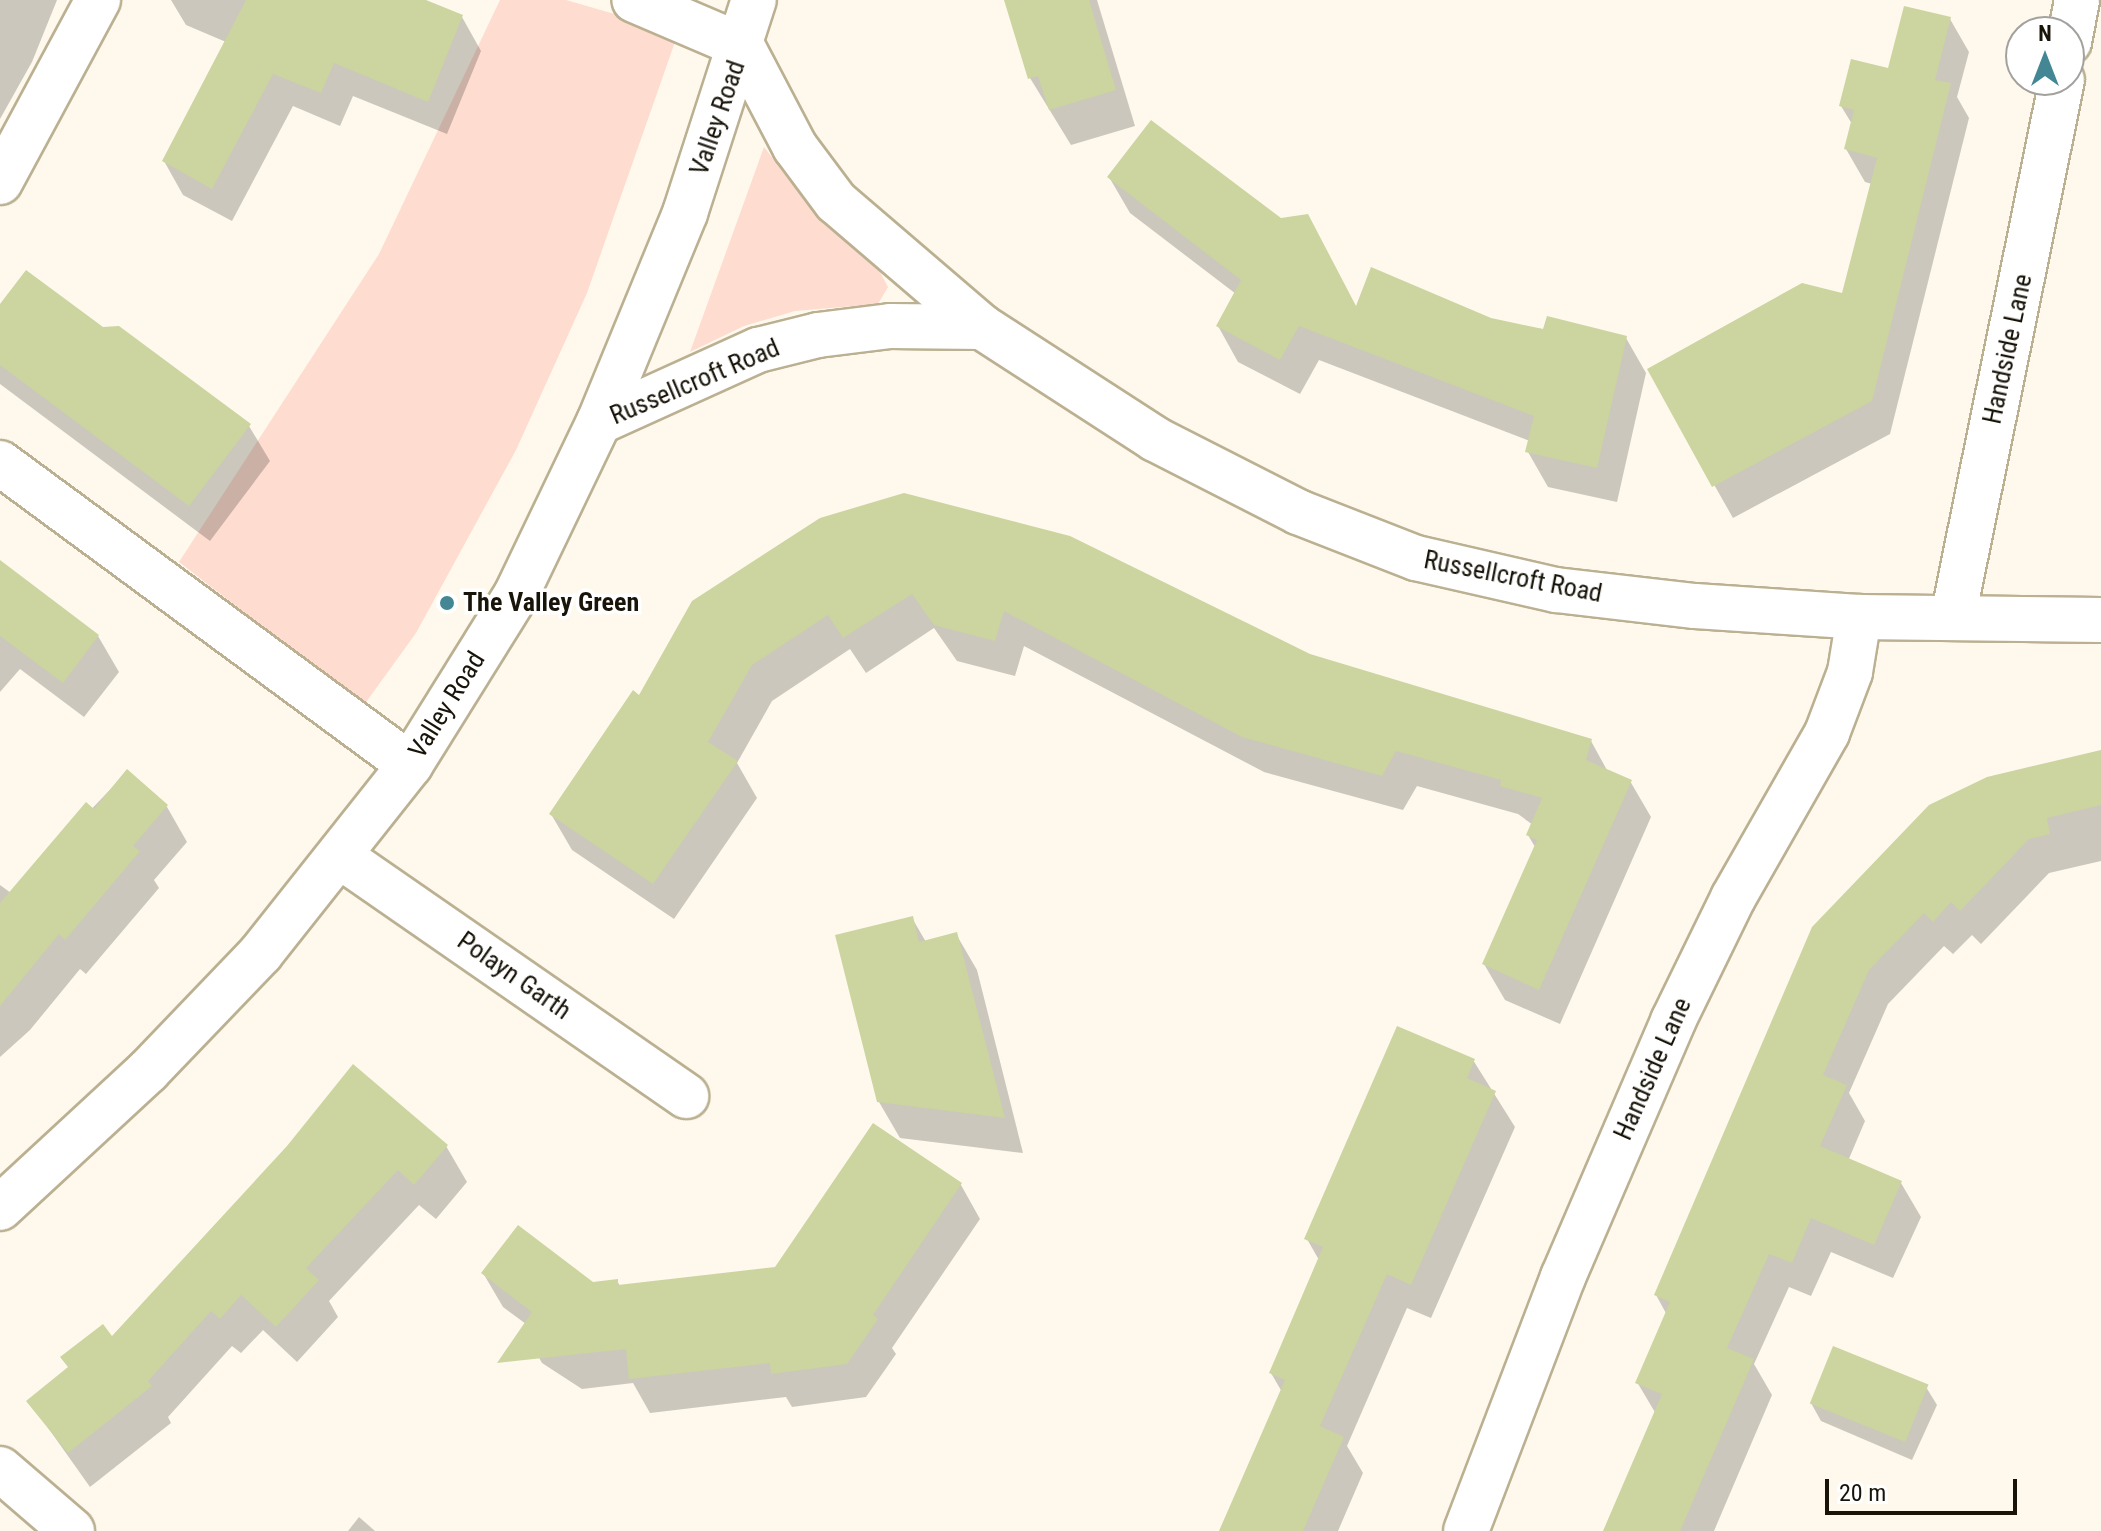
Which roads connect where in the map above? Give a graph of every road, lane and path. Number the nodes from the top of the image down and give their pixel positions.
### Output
1 (98, 0) edge
2 (634, 0) edge
3 (754, 0) edge
4 (742, 46) junction
5 (2059, 96) edge
6 (0, 182) edge
7 (982, 327) junction
8 (599, 422) junction
9 (0, 463) edge
10 (1859, 617) junction
11 (1953, 617) junction
12 (2101, 620) edge
13 (410, 765) junction
14 (341, 857) junction
15 (686, 1096) dead end
16 (0, 1208) edge
17 (0, 1469) edge
18 (72, 1531) edge
19 (1466, 1531) edge

1 - 6 street
2 - 4 street
3 - 4 street, Valley Road
4 - 7 street, Russellcroft Road
4 - 8 street, Valley Road
5 - 11 street, Handside Lane
7 - 8 street, Russellcroft Road
7 - 10 street, Russellcroft Road
8 - 13 street, Valley Road
9 - 13 street
10 - 11 street, Russellcroft Road
10 - 19 street, Handside Lane
11 - 12 street, Russellcroft Road
13 - 14 street, Valley Road
14 - 15 street, Polayn Garth
14 - 16 street, Valley Road
17 - 18 street

